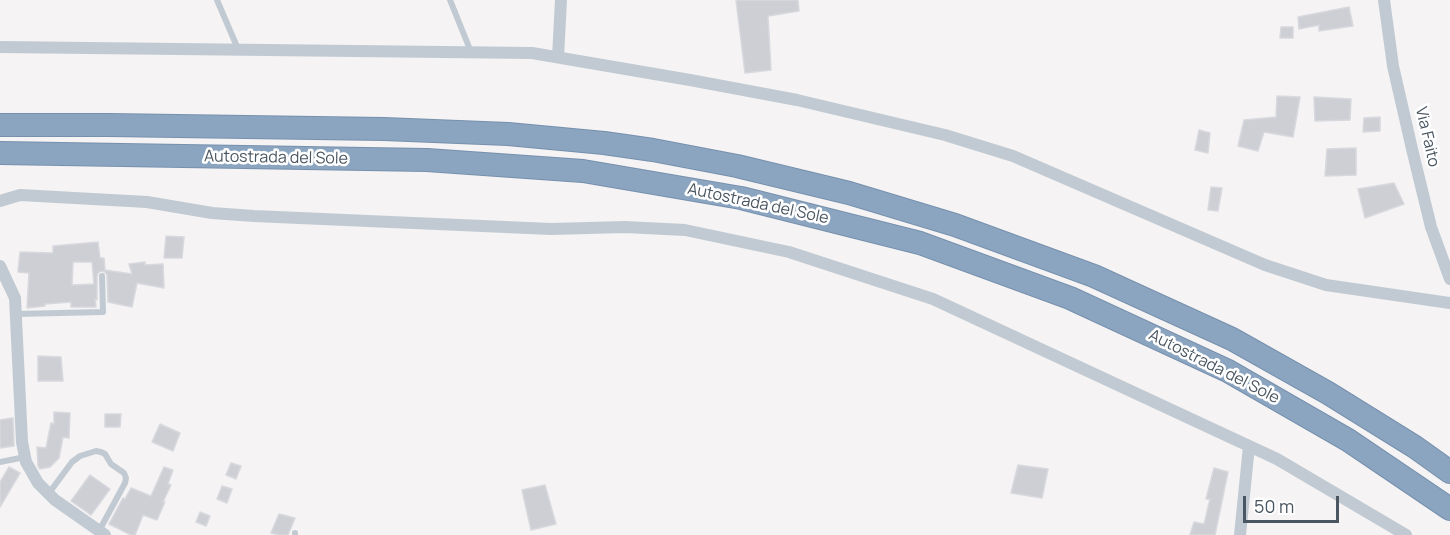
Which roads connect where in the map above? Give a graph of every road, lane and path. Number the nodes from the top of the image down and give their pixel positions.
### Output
1 (217, 0) edge
2 (450, 0) edge
3 (561, 0) edge
4 (1384, 0) edge
5 (0, 47) edge
6 (238, 50) junction
7 (471, 52) junction
8 (558, 57) junction
9 (0, 125) edge
10 (0, 153) edge
11 (0, 201) edge
12 (0, 266) edge
13 (102, 276) dead end
14 (1450, 279) edge
15 (1450, 303) edge
16 (16, 314) junction
17 (1249, 446) junction
18 (25, 457) junction
19 (0, 462) edge
20 (1450, 472) edge
21 (48, 493) junction
22 (1450, 509) edge
23 (102, 533) edge
24 (1240, 535) edge
25 (1406, 535) edge

1 - 6 lane
2 - 7 lane
3 - 8 street
4 - 14 street, Via Faito
5 - 6 street
6 - 7 street
7 - 8 street
8 - 15 street
9 - 20 highway, Autostrada del Sole
10 - 22 highway, Autostrada del Sole
11 - 17 street
12 - 16 street
13 - 16 lane
16 - 18 street
17 - 24 street
17 - 25 street
18 - 19 lane
18 - 21 street
21 - 23 street
21 - 23 lane

